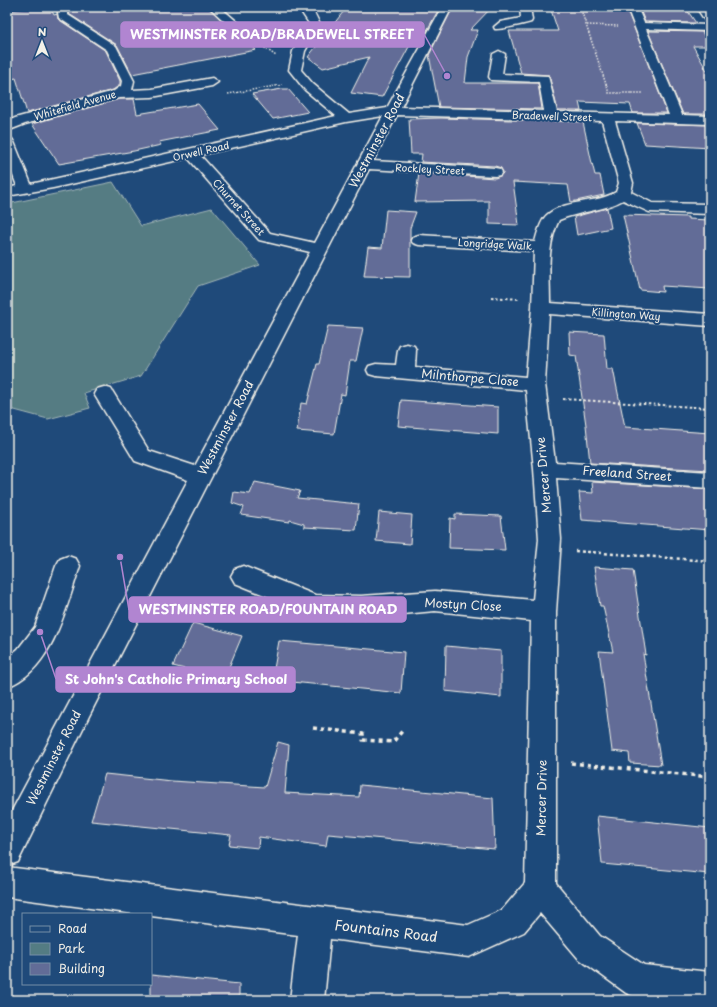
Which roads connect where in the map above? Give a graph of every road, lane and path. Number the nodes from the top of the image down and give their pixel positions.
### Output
1 (62, 7) edge
2 (214, 7) edge
3 (448, 7) edge
4 (525, 7) edge
5 (580, 7) edge
6 (632, 7) edge
7 (701, 7) edge
8 (303, 8) edge
9 (710, 22) edge
10 (586, 25) junction
11 (640, 26) junction
12 (499, 27) dead end
13 (314, 28) junction
14 (710, 28) edge
15 (246, 34) junction
16 (231, 37) dead end
17 (430, 40) junction
18 (499, 54) dead end
19 (295, 70) junction
20 (304, 81) junction
21 (212, 82) dead end
22 (201, 90) junction
23 (118, 94) junction
24 (667, 94) junction
25 (394, 111) junction
26 (551, 116) junction
27 (607, 117) junction
28 (346, 118) junction
29 (677, 119) junction
30 (710, 120) edge
31 (7, 127) edge
32 (7, 142) edge
33 (191, 154) junction
34 (365, 166) junction
35 (495, 172) dead end
36 (25, 188) junction
37 (7, 192) edge
38 (623, 194) junction
39 (710, 209) edge
40 (449, 225) dead end
41 (419, 240) dead end
42 (448, 241) junction
43 (542, 246) junction
44 (319, 249) junction
45 (541, 308) junction
46 (710, 320) edge
47 (407, 350) dead end
48 (376, 370) dead end
49 (405, 373) junction
50 (536, 391) junction
51 (104, 394) dead end
52 (710, 408) edge
53 (545, 468) junction
54 (201, 476) junction
55 (710, 480) edge
56 (549, 549) junction
57 (710, 561) edge
58 (68, 566) dead end
59 (243, 576) dead end
60 (544, 612) junction
61 (7, 675) edge
62 (709, 698) dead end
63 (710, 704) edge
64 (313, 728) dead end
65 (403, 730) dead end
66 (542, 760) junction
67 (710, 777) edge
68 (7, 850) edge
69 (7, 882) edge
70 (540, 890) junction
71 (316, 922) junction
72 (702, 992) edge
73 (307, 1000) edge

1 - 23 street, Whitefield Avenue
2 - 15 street
3 - 17 street, Westminster Road
4 - 12 street
5 - 10 path
6 - 11 street
7 - 9 street
8 - 13 street
10 - 11 path
10 - 24 path
11 - 14 street
11 - 24 street
13 - 17 street
13 - 19 street
15 - 16 street
15 - 19 path
17 - 25 street, Westminster Road
18 - 26 street
19 - 20 street
20 - 22 path
20 - 28 street
21 - 22 street
22 - 23 street
23 - 31 street, Whitefield Avenue
24 - 29 street
25 - 26 street, Bradewell Street
25 - 28 street, Orwell Road
25 - 34 street, Westminster Road
26 - 27 street, Bradewell Street
27 - 29 street, Bradewell Street
27 - 38 street
28 - 33 street, Orwell Road
29 - 30 street, Bradewell Street
32 - 36 street
33 - 36 street, Orwell Road
33 - 44 street, Churnet Street
34 - 35 street, Rockley Street
34 - 44 street, Westminster Road
36 - 37 street, Orwell Road
38 - 39 street
38 - 43 street, Mercer Drive
40 - 42 street, Longridge Walk
41 - 42 street, Longridge Walk
42 - 43 street, Longridge Walk
43 - 45 street, Mercer Drive
44 - 54 street, Westminster Road
45 - 46 street, Killington Way
45 - 50 street, Mercer Drive
47 - 49 street, Milnthorpe Close
48 - 49 street, Milnthorpe Close
49 - 50 street, Milnthorpe Close
50 - 52 path
50 - 53 street, Mercer Drive
51 - 54 street
53 - 55 street, Freeland Street
53 - 56 street, Mercer Drive
54 - 68 street, Westminster Road
56 - 57 path
56 - 60 street, Mercer Drive
58 - 61 street
59 - 60 street, Mostyn Close
60 - 66 street, Mercer Drive
62 - 63 path
64 - 65 path
66 - 67 path
66 - 70 street, Mercer Drive
69 - 71 street, Fountains Road
70 - 71 street, Fountains Road
70 - 72 street
71 - 73 street

